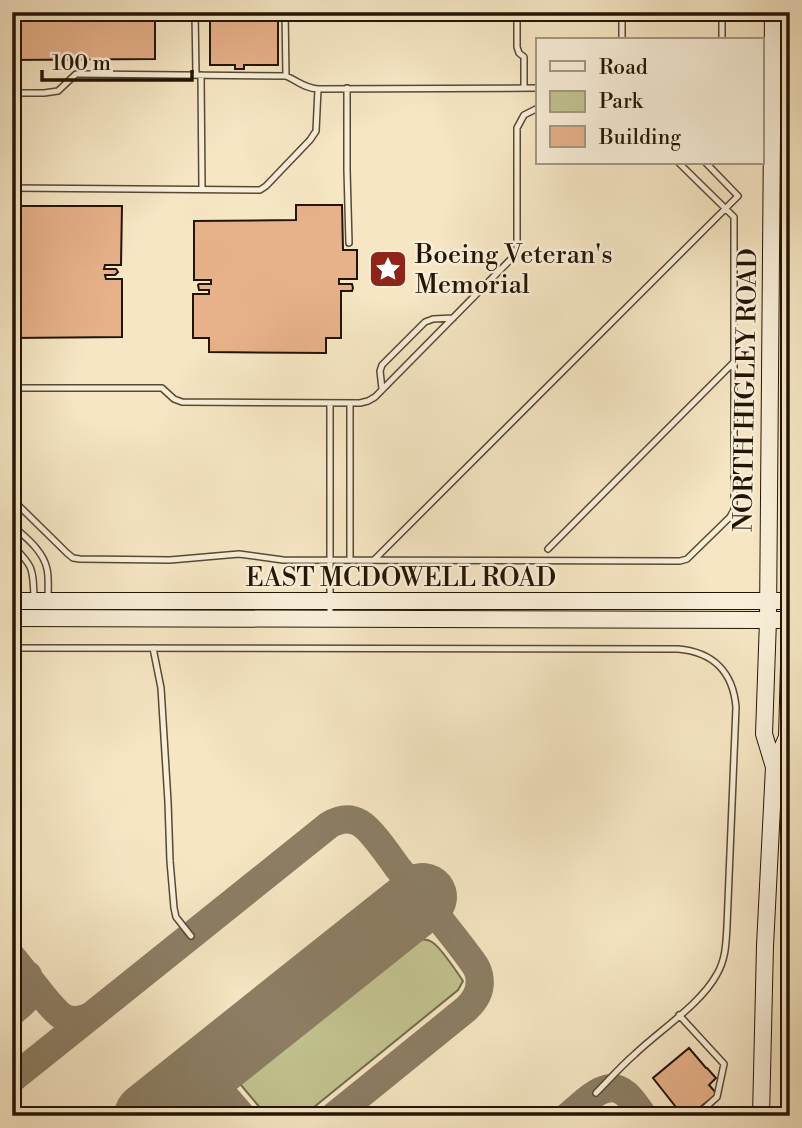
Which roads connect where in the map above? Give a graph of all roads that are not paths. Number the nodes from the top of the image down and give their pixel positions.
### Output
1 (195, 12) edge
2 (285, 12) edge
3 (517, 12) edge
4 (622, 12) edge
5 (722, 12) edge
6 (773, 12) edge
7 (622, 38) edge
8 (722, 38) edge
9 (198, 75) junction
10 (286, 76) junction
11 (347, 88) junction
12 (524, 88) junction
13 (536, 88) edge
14 (318, 89) junction
15 (12, 93) edge
16 (536, 109) edge
17 (680, 164) edge
18 (707, 164) edge
19 (12, 188) edge
20 (202, 188) junction
21 (726, 209) junction
22 (349, 243) dead end
23 (453, 318) junction
24 (734, 362) junction
25 (12, 388) edge
26 (382, 389) junction
27 (330, 402) junction
28 (350, 403) junction
29 (15, 500) dead end
30 (12, 524) edge
31 (12, 545) edge
32 (548, 549) dead end
33 (330, 560) junction
34 (349, 560) junction
35 (374, 560) junction
36 (12, 601) edge
37 (41, 601) junction
38 (330, 601) junction
39 (768, 601) junction
40 (790, 601) edge
41 (12, 618) edge
42 (41, 618) junction
43 (330, 619) junction
44 (768, 620) junction
45 (790, 620) edge
46 (790, 630) edge
47 (12, 648) edge
48 (153, 649) junction
49 (774, 766) junction
50 (191, 936) dead end
51 (679, 1015) junction
52 (596, 1093) dead end
53 (696, 1116) edge
54 (761, 1116) edge

1 - 9 lane
2 - 10 lane
3 - 12 lane
4 - 7 lane
5 - 8 lane
6 - 39 main road, NORTH HIGLEY ROAD
9 - 10 lane
9 - 15 lane
9 - 20 lane
10 - 14 lane
11 - 12 lane
11 - 14 lane
11 - 22 lane
12 - 13 lane
14 - 20 lane
16 - 23 lane
17 - 21 lane
18 - 21 lane
19 - 20 lane
21 - 24 lane
21 - 35 lane
23 - 26 lane
23 - 26 lane
24 - 32 lane
24 - 35 lane
25 - 27 lane
26 - 28 lane
27 - 28 lane
27 - 33 lane
28 - 34 lane
29 - 33 lane
30 - 37 lane
31 - 37 lane
33 - 34 lane
33 - 38 lane
34 - 35 lane
36 - 37 main road, EAST MCDOWELL ROAD
37 - 38 main road, EAST MCDOWELL ROAD
37 - 42 lane
37 - 42 lane
38 - 39 main road, EAST MCDOWELL ROAD
38 - 43 lane
39 - 40 main road, EAST MCDOWELL ROAD
39 - 44 main road, NORTH HIGLEY ROAD
41 - 42 main road, EAST MCDOWELL ROAD
42 - 43 main road, EAST MCDOWELL ROAD
43 - 44 main road, EAST MCDOWELL ROAD
44 - 45 main road, EAST MCDOWELL ROAD
44 - 49 main road, NORTH HIGLEY ROAD
46 - 49 main road, NORTH HIGLEY ROAD
47 - 48 lane
48 - 50 lane
48 - 51 lane
49 - 54 main road, NORTH HIGLEY ROAD
51 - 52 lane
51 - 53 lane

